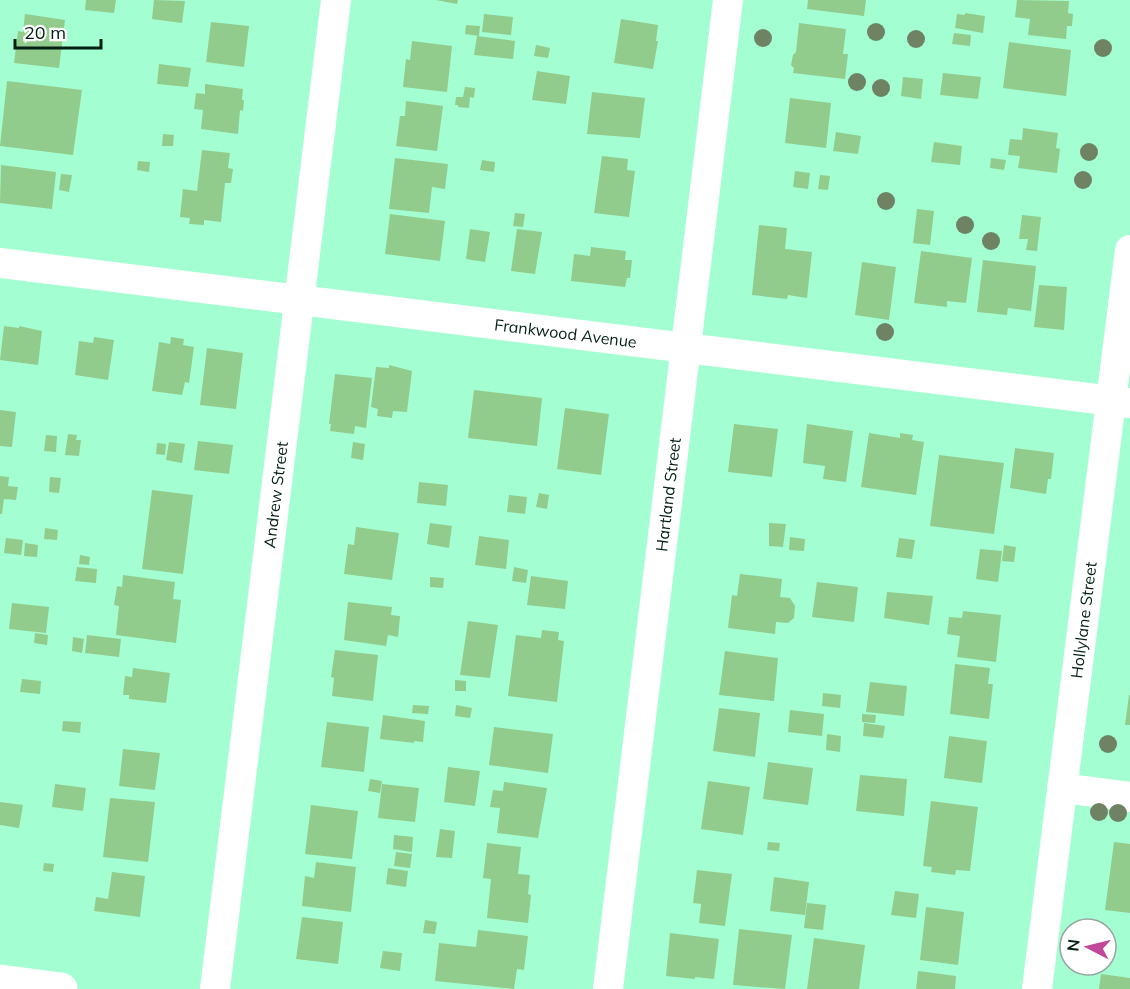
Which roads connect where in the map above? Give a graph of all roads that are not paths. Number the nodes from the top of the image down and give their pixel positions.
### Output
1 (336, 0) edge
2 (728, 0) edge
3 (1130, 250) edge
4 (0, 263) edge
5 (298, 300) junction
6 (686, 347) junction
7 (1120, 402) edge
8 (1062, 788) junction
9 (1130, 797) edge
10 (0, 981) edge
11 (61, 989) edge
12 (215, 989) edge
13 (608, 989) edge
14 (1038, 989) edge

1 - 5 street, Andrew Street
2 - 6 street, Hartland Street
3 - 7 street, Hollylane Street
4 - 5 street, Frankwood Avenue
5 - 6 street, Frankwood Avenue
5 - 12 street, Andrew Street
6 - 7 street, Frankwood Avenue
6 - 13 street, Hartland Street
7 - 8 street, Hollylane Street
8 - 9 street
8 - 14 street, Hollylane Street
10 - 11 main road

